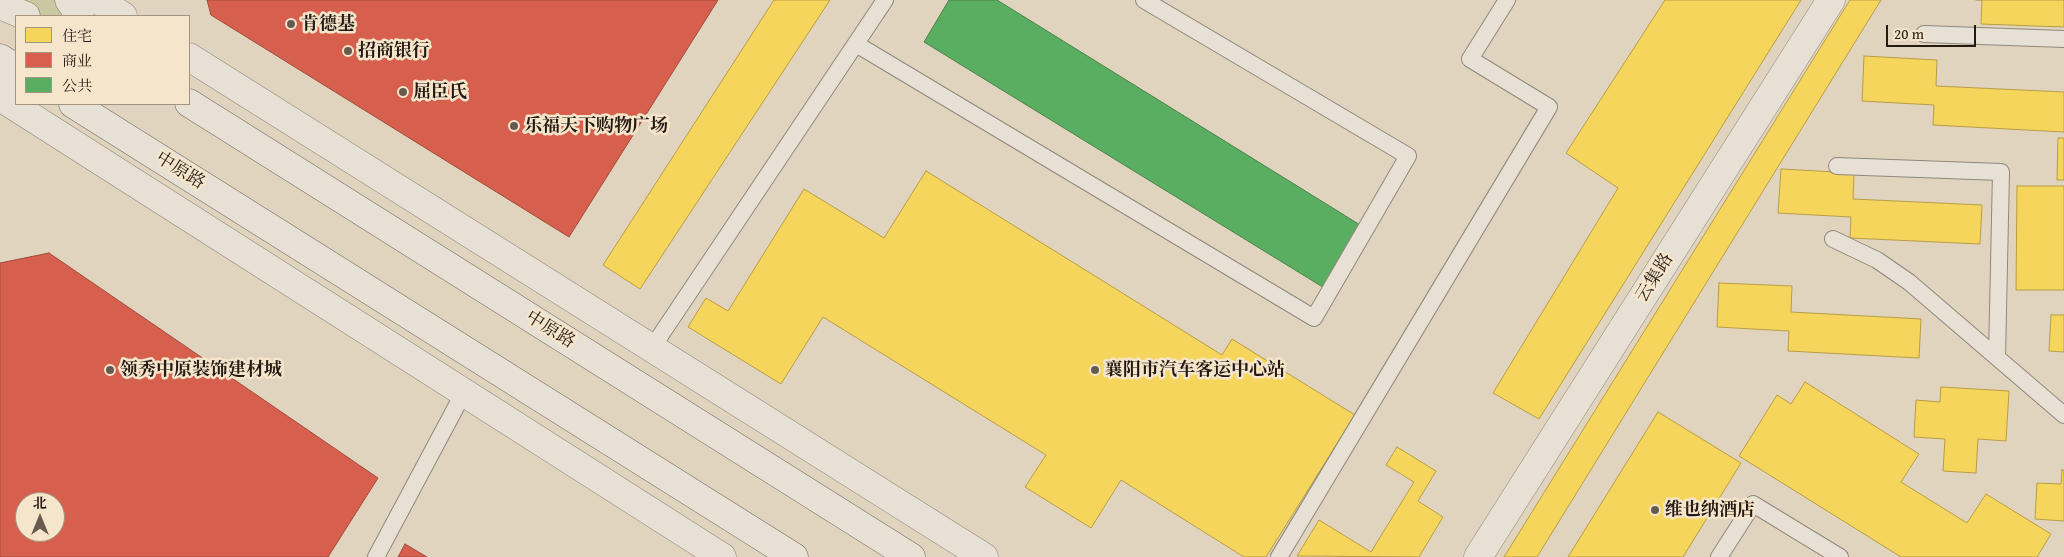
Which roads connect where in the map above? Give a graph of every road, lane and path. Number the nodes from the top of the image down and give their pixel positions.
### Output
1 (69, 0) edge
2 (98, 0) edge
3 (886, 0) edge
4 (1144, 0) edge
5 (1831, 0) edge
6 (1504, 1) edge
7 (0, 5) edge
8 (24, 15) edge
9 (79, 15) edge
10 (121, 15) edge
11 (1924, 34) dead end
12 (2064, 40) edge
13 (856, 44) junction
14 (0, 58) edge
15 (190, 58) edge
16 (15, 67) edge
17 (0, 87) edge
18 (15, 88) edge
19 (0, 97) edge
20 (75, 105) edge
21 (190, 105) edge
22 (1837, 166) dead end
23 (1833, 240) dead end
24 (652, 348) junction
25 (1997, 357) junction
26 (464, 392) junction
27 (2064, 414) edge
28 (376, 557) edge
29 (722, 557) edge
30 (794, 557) edge
31 (911, 557) edge
32 (984, 557) edge
33 (1279, 557) edge
34 (1478, 557) edge
35 (1719, 557) edge
36 (1840, 557) edge

1 - 9 street
2 - 10 street
3 - 13 lane
4 - 13 lane
5 - 34 street, 云集路
6 - 33 lane
7 - 8 street
11 - 12 lane
13 - 24 lane
14 - 16 street
15 - 24 street
17 - 18 street
19 - 26 street
20 - 30 street, 中原路
21 - 31 street, 中原路
22 - 25 lane
23 - 25 lane
24 - 32 street
25 - 27 lane
26 - 28 lane
26 - 29 street
35 - 36 lane

